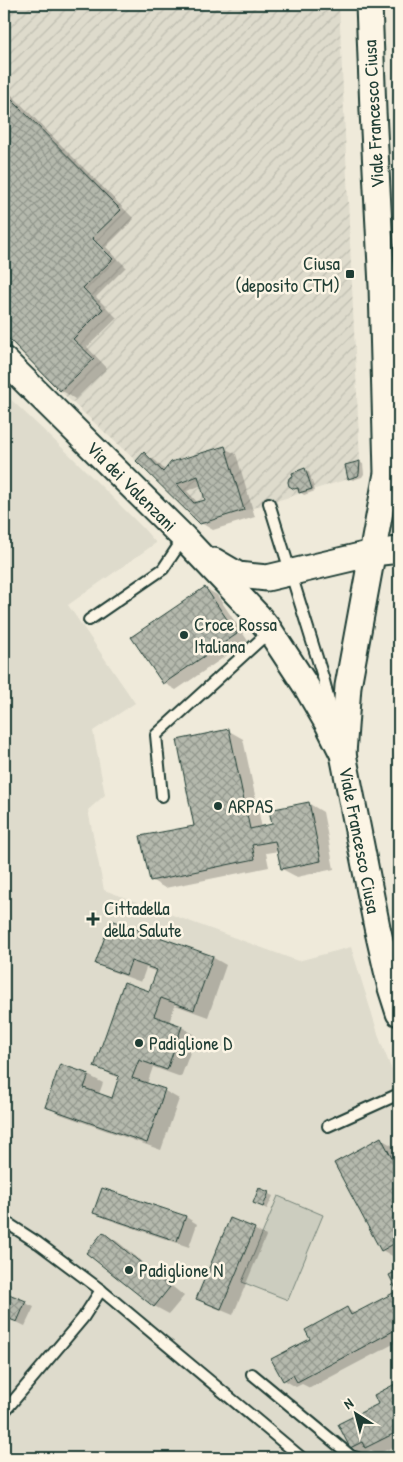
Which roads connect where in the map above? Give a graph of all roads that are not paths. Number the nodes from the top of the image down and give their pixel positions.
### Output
1 (369, 4) edge
2 (4, 360) edge
3 (269, 503) dead end
4 (184, 538) junction
5 (399, 550) edge
6 (373, 553) junction
7 (290, 573) junction
8 (89, 620) dead end
9 (263, 623) junction
10 (342, 754) junction
11 (162, 796) dead end
12 (399, 1013) edge
13 (399, 1094) edge
14 (328, 1126) dead end
15 (4, 1222) edge
16 (101, 1290) junction
17 (252, 1374) dead end
18 (4, 1412) edge
19 (302, 1458) edge
20 (357, 1458) edge

1 - 6 street, Viale Francesco Ciusa
2 - 4 street, Via dei Valenzani
3 - 7 lane
4 - 7 street
4 - 8 lane
4 - 9 street, Via dei Valenzani
5 - 6 street
6 - 7 street
6 - 10 street, Viale Francesco Ciusa
7 - 10 lane
9 - 10 street, Viale Francesco Ciusa
9 - 11 lane
10 - 12 street, Viale Francesco Ciusa
13 - 14 lane
15 - 16 lane
16 - 18 lane
16 - 19 lane
17 - 20 lane

